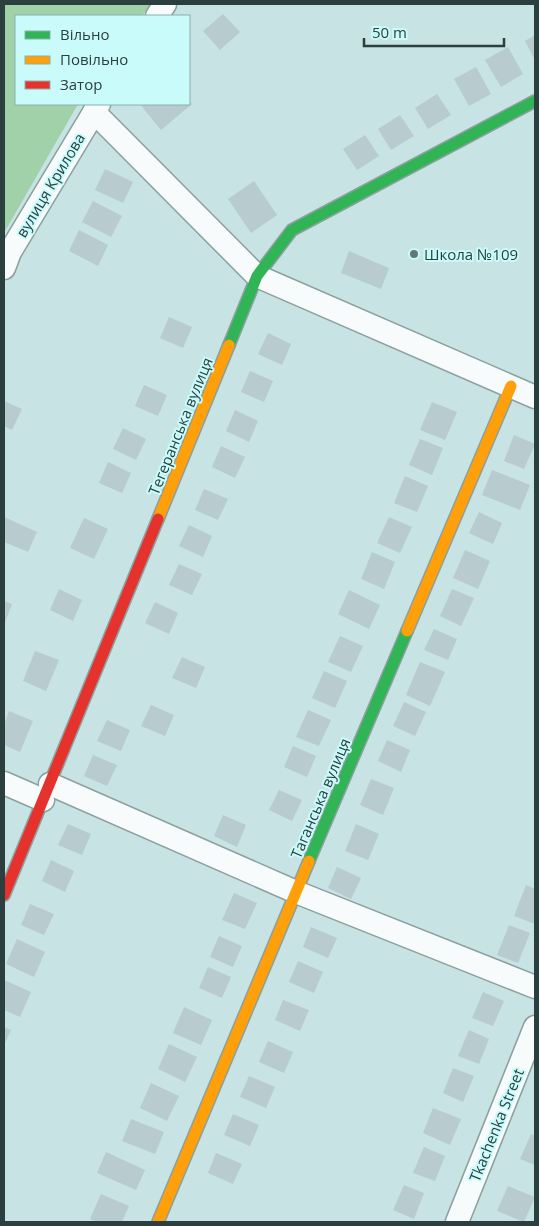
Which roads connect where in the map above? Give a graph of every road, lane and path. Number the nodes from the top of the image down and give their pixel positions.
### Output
1 (165, 4) edge
2 (158, 15) edge
3 (535, 100) edge
4 (96, 108) edge
5 (4, 268) edge
6 (257, 276) junction
7 (511, 386) junction
8 (535, 397) edge
9 (4, 783) edge
10 (47, 792) junction
11 (296, 892) junction
12 (4, 895) edge
13 (535, 987) edge
14 (535, 1027) edge
15 (158, 1222) edge
16 (457, 1222) edge

1 - 2 street
3 - 6 street, Тегеранська вулиця
4 - 5 street, вулиця Крилова
4 - 6 street
6 - 7 street
6 - 10 street, Тегеранська вулиця
7 - 8 street
7 - 11 street, Таганська вулиця
9 - 10 street
10 - 11 street
10 - 12 street, Тегеранська вулиця
11 - 13 street
11 - 15 street, Таганська вулиця
14 - 16 street, Tkachenka Street

